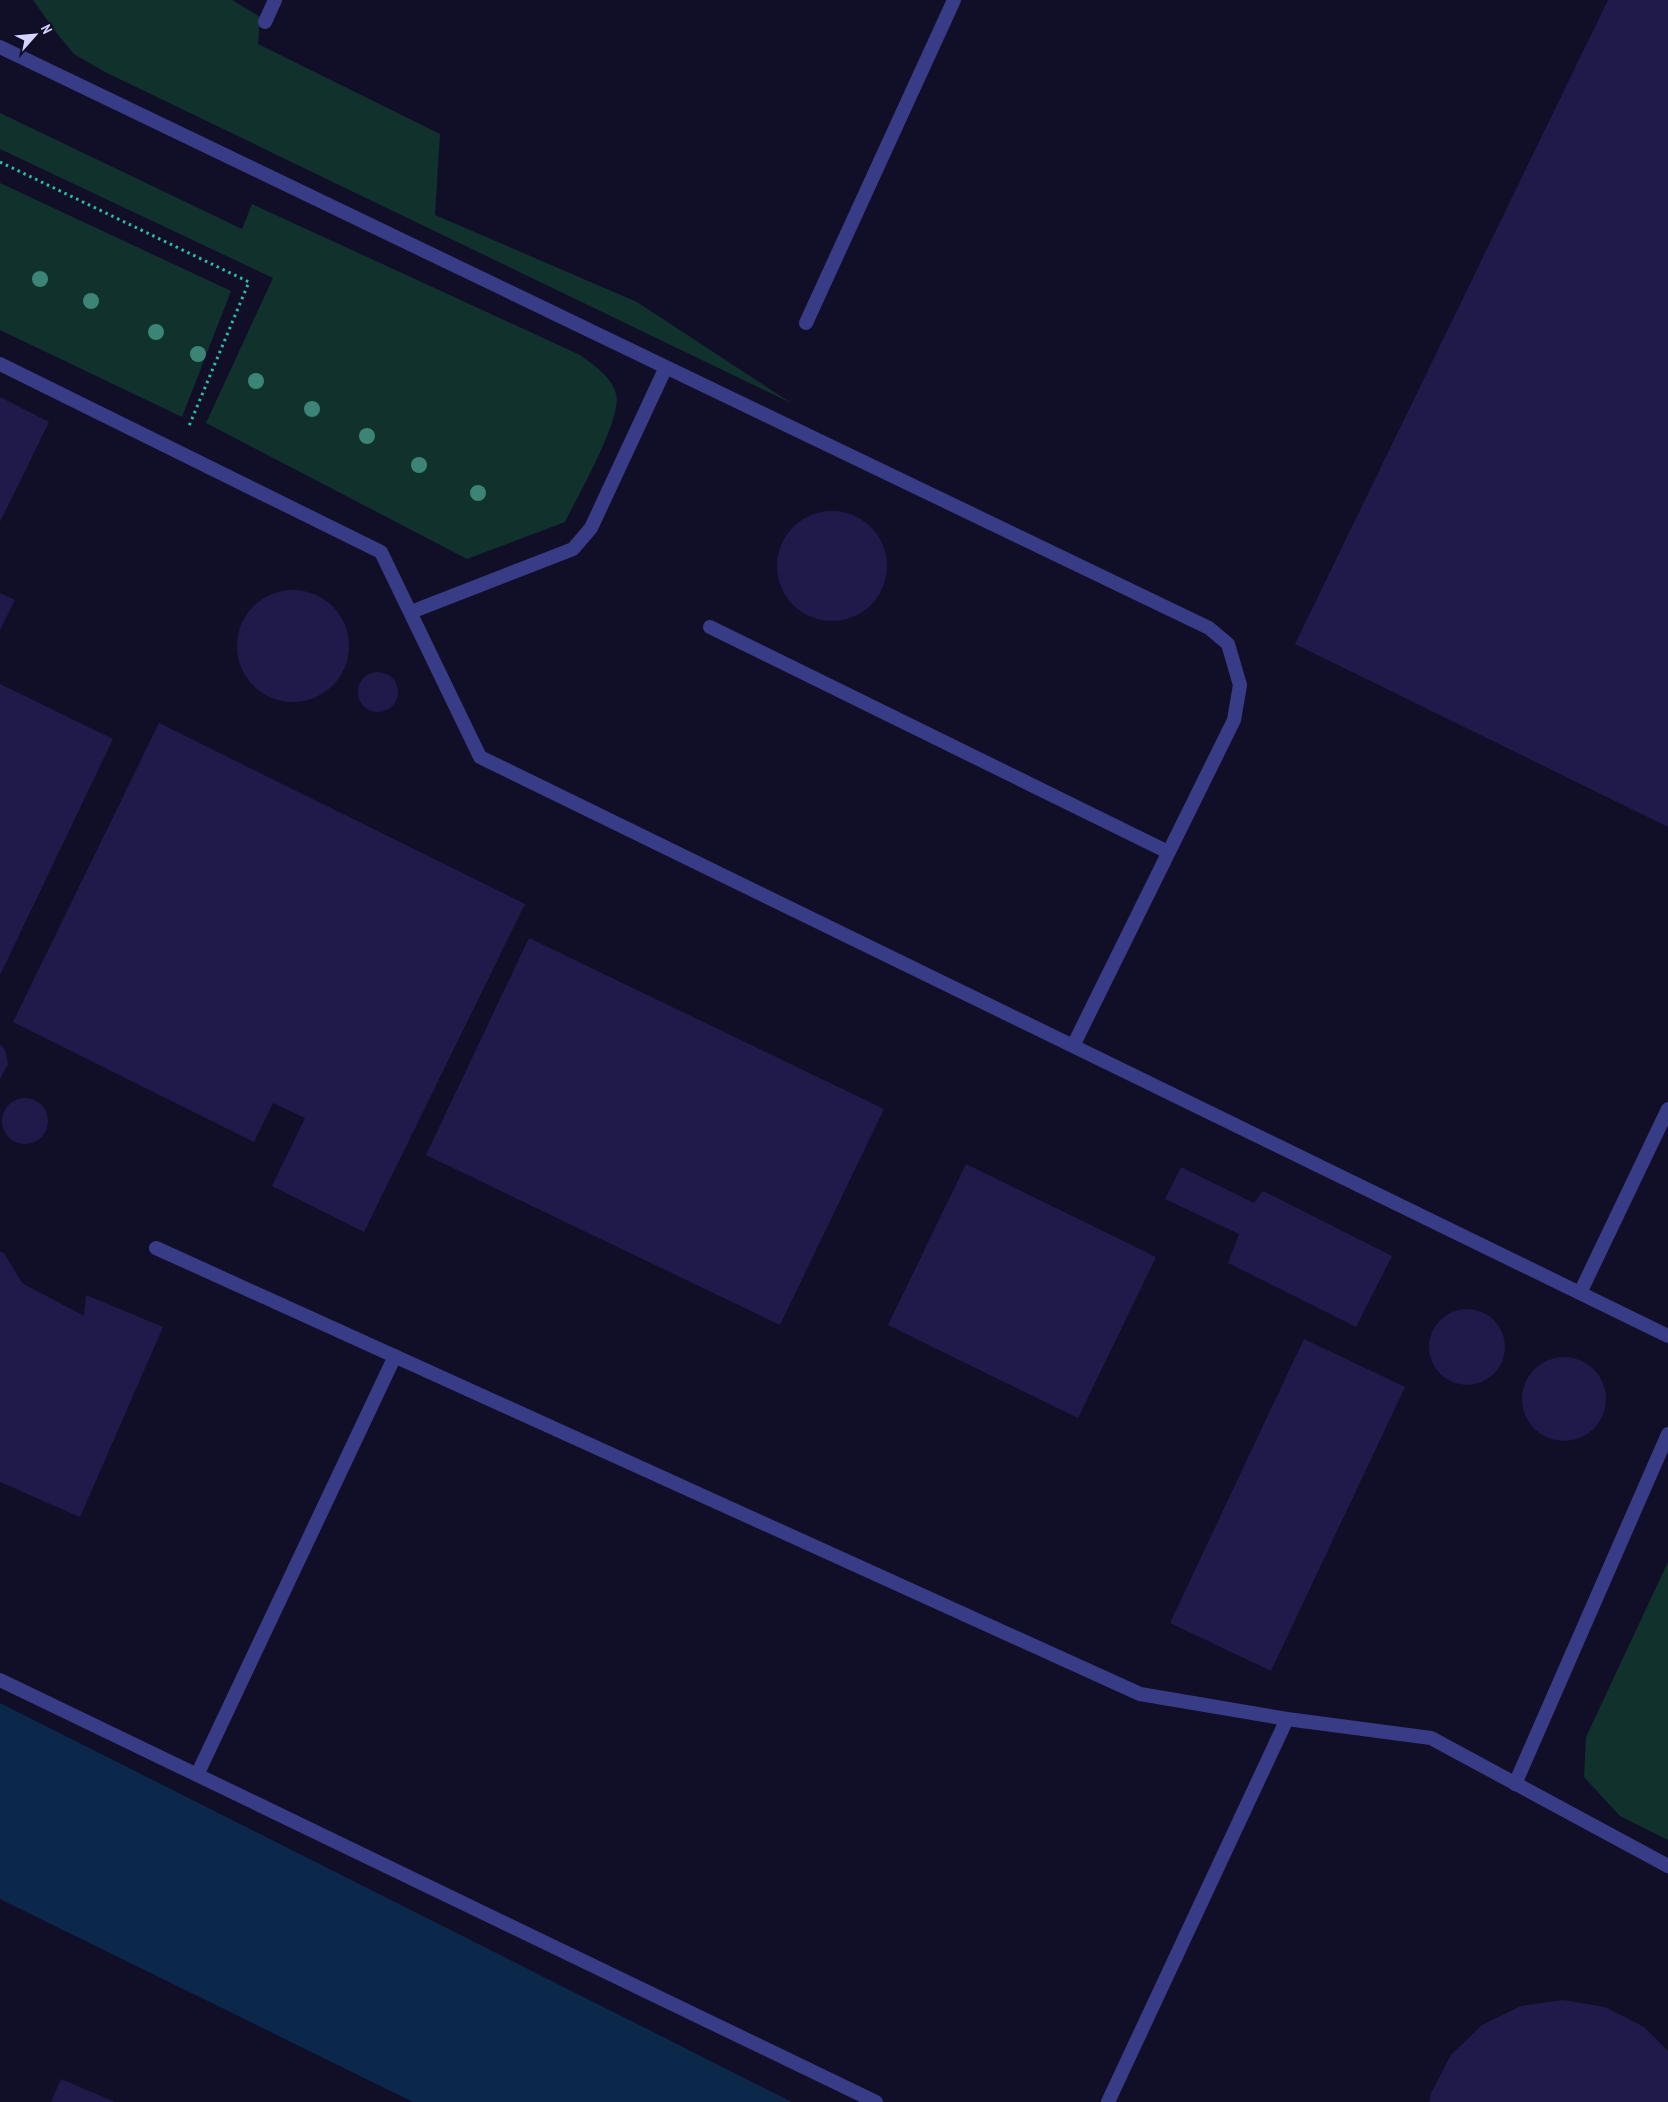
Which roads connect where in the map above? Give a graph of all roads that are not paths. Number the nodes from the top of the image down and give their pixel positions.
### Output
1 (276, 0) edge
2 (954, 0) edge
3 (264, 22) dead end
4 (0, 47) edge
5 (806, 323) dead end
6 (0, 364) edge
7 (666, 367) junction
8 (411, 612) junction
9 (710, 627) dead end
10 (1168, 852) junction
11 (1073, 1046) junction
12 (1668, 1109) edge
13 (156, 1248) dead end
14 (1580, 1293) junction
15 (1668, 1336) edge
16 (395, 1356) junction
17 (1668, 1434) edge
18 (0, 1680) edge
19 (1287, 1719) junction
20 (197, 1774) junction
21 (1516, 1784) junction
22 (1668, 1866) edge
23 (876, 2102) edge
24 (1108, 2102) edge

1 - 3 lane
2 - 5 lane
4 - 7 lane
6 - 8 lane
7 - 8 lane
7 - 10 lane
8 - 11 lane
9 - 10 lane
10 - 11 lane
11 - 14 lane
12 - 14 lane
13 - 16 lane
14 - 15 lane
16 - 19 lane
16 - 20 lane
17 - 21 lane
18 - 20 lane
19 - 21 lane
19 - 24 lane
20 - 23 lane
21 - 22 lane

